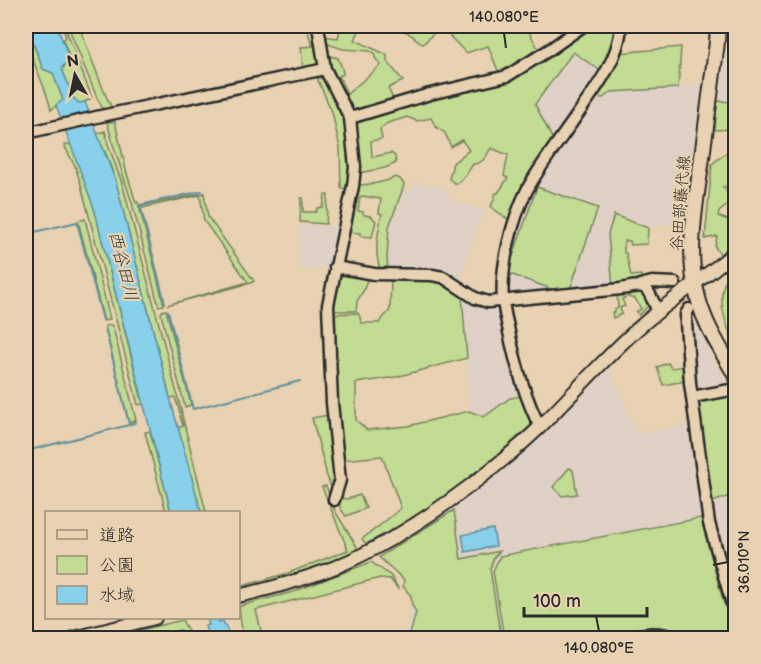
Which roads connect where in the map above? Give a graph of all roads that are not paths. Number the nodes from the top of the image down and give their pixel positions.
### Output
1 (318, 26) edge
2 (583, 26) edge
3 (621, 26) edge
4 (718, 26) edge
5 (325, 69) junction
6 (350, 118) junction
7 (26, 133) edge
8 (735, 251) edge
9 (336, 267) junction
10 (675, 283) dead end
11 (640, 285) junction
12 (694, 285) junction
13 (503, 301) junction
14 (689, 309) dead end
15 (658, 310) junction
16 (735, 376) edge
17 (735, 389) edge
18 (692, 397) junction
19 (540, 427) junction
20 (334, 500) dead end
21 (240, 596) edge
22 (735, 618) edge
23 (151, 619) edge
24 (74, 639) edge
25 (626, 639) edge
26 (676, 639) edge

1 - 5 street
2 - 6 street
3 - 13 street
4 - 12 main road, 谷田部藤代線
5 - 6 street
5 - 7 street
6 - 9 street
8 - 12 street
9 - 13 street
9 - 20 street
10 - 11 street
11 - 13 street
11 - 15 street
12 - 15 street
12 - 16 main road, 谷田部藤代線
13 - 19 street
14 - 18 street
15 - 19 street
17 - 18 street
18 - 22 street
19 - 21 street
23 - 24 street
25 - 26 street

